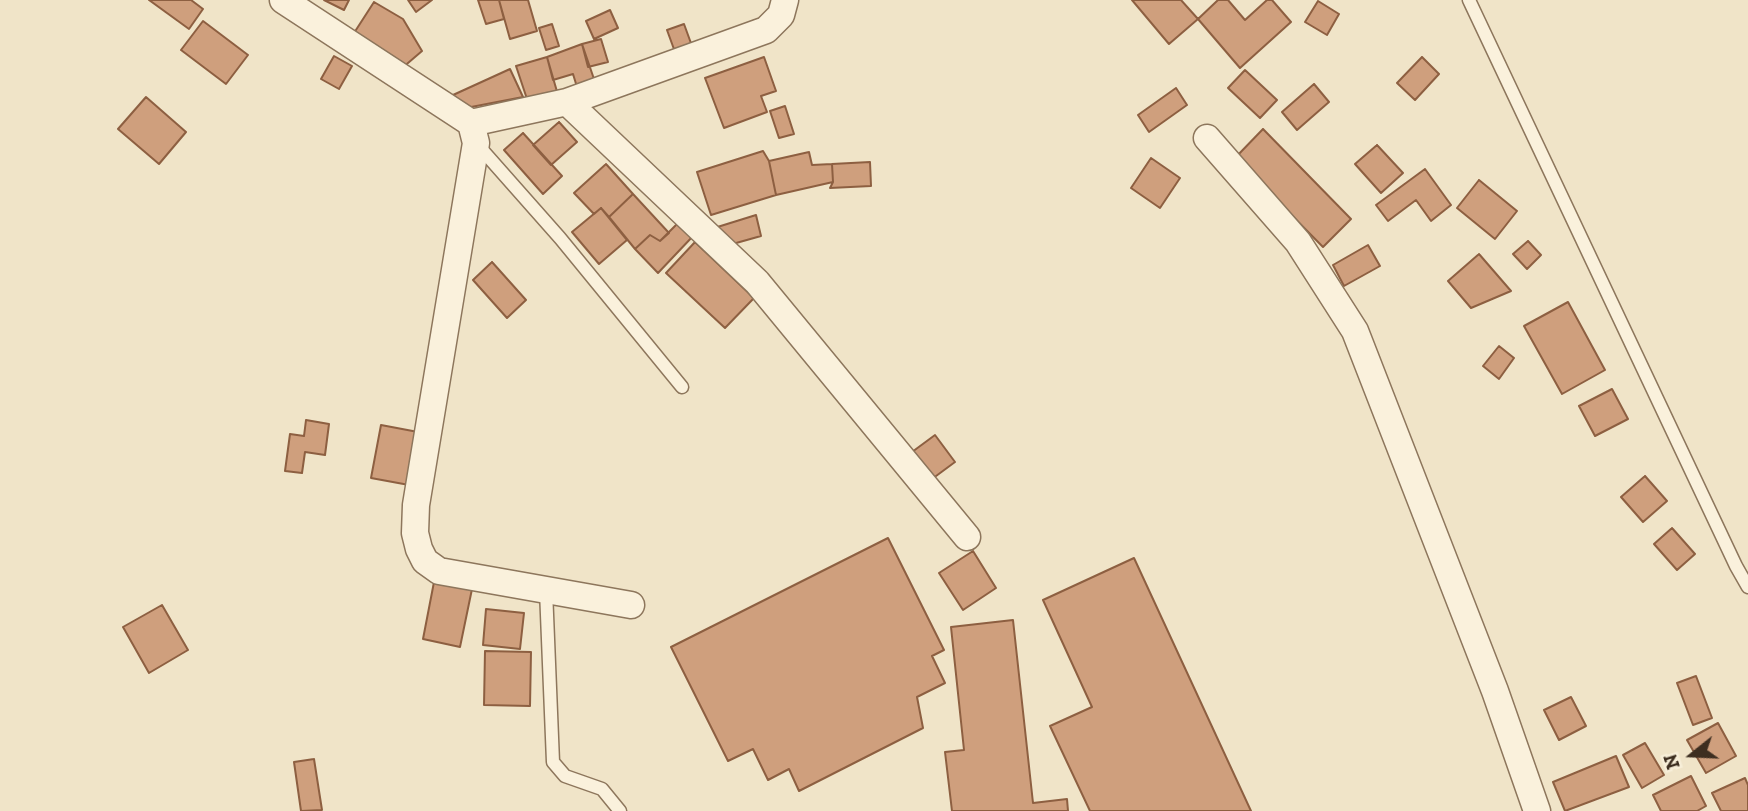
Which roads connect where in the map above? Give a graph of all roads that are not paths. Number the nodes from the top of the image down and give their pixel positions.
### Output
1 (283, 0) edge
2 (785, 0) edge
3 (1469, 0) edge
4 (567, 102) junction
5 (474, 133) junction
6 (1208, 138) dead end
7 (682, 387) dead end
8 (967, 537) dead end
9 (1748, 587) edge
10 (546, 590) junction
11 (631, 605) dead end
12 (620, 811) edge
13 (1537, 811) edge

1 - 5 street
2 - 4 street
3 - 9 lane
4 - 5 street
4 - 8 street
5 - 7 lane
5 - 10 street
6 - 13 street
10 - 11 street
10 - 12 lane

